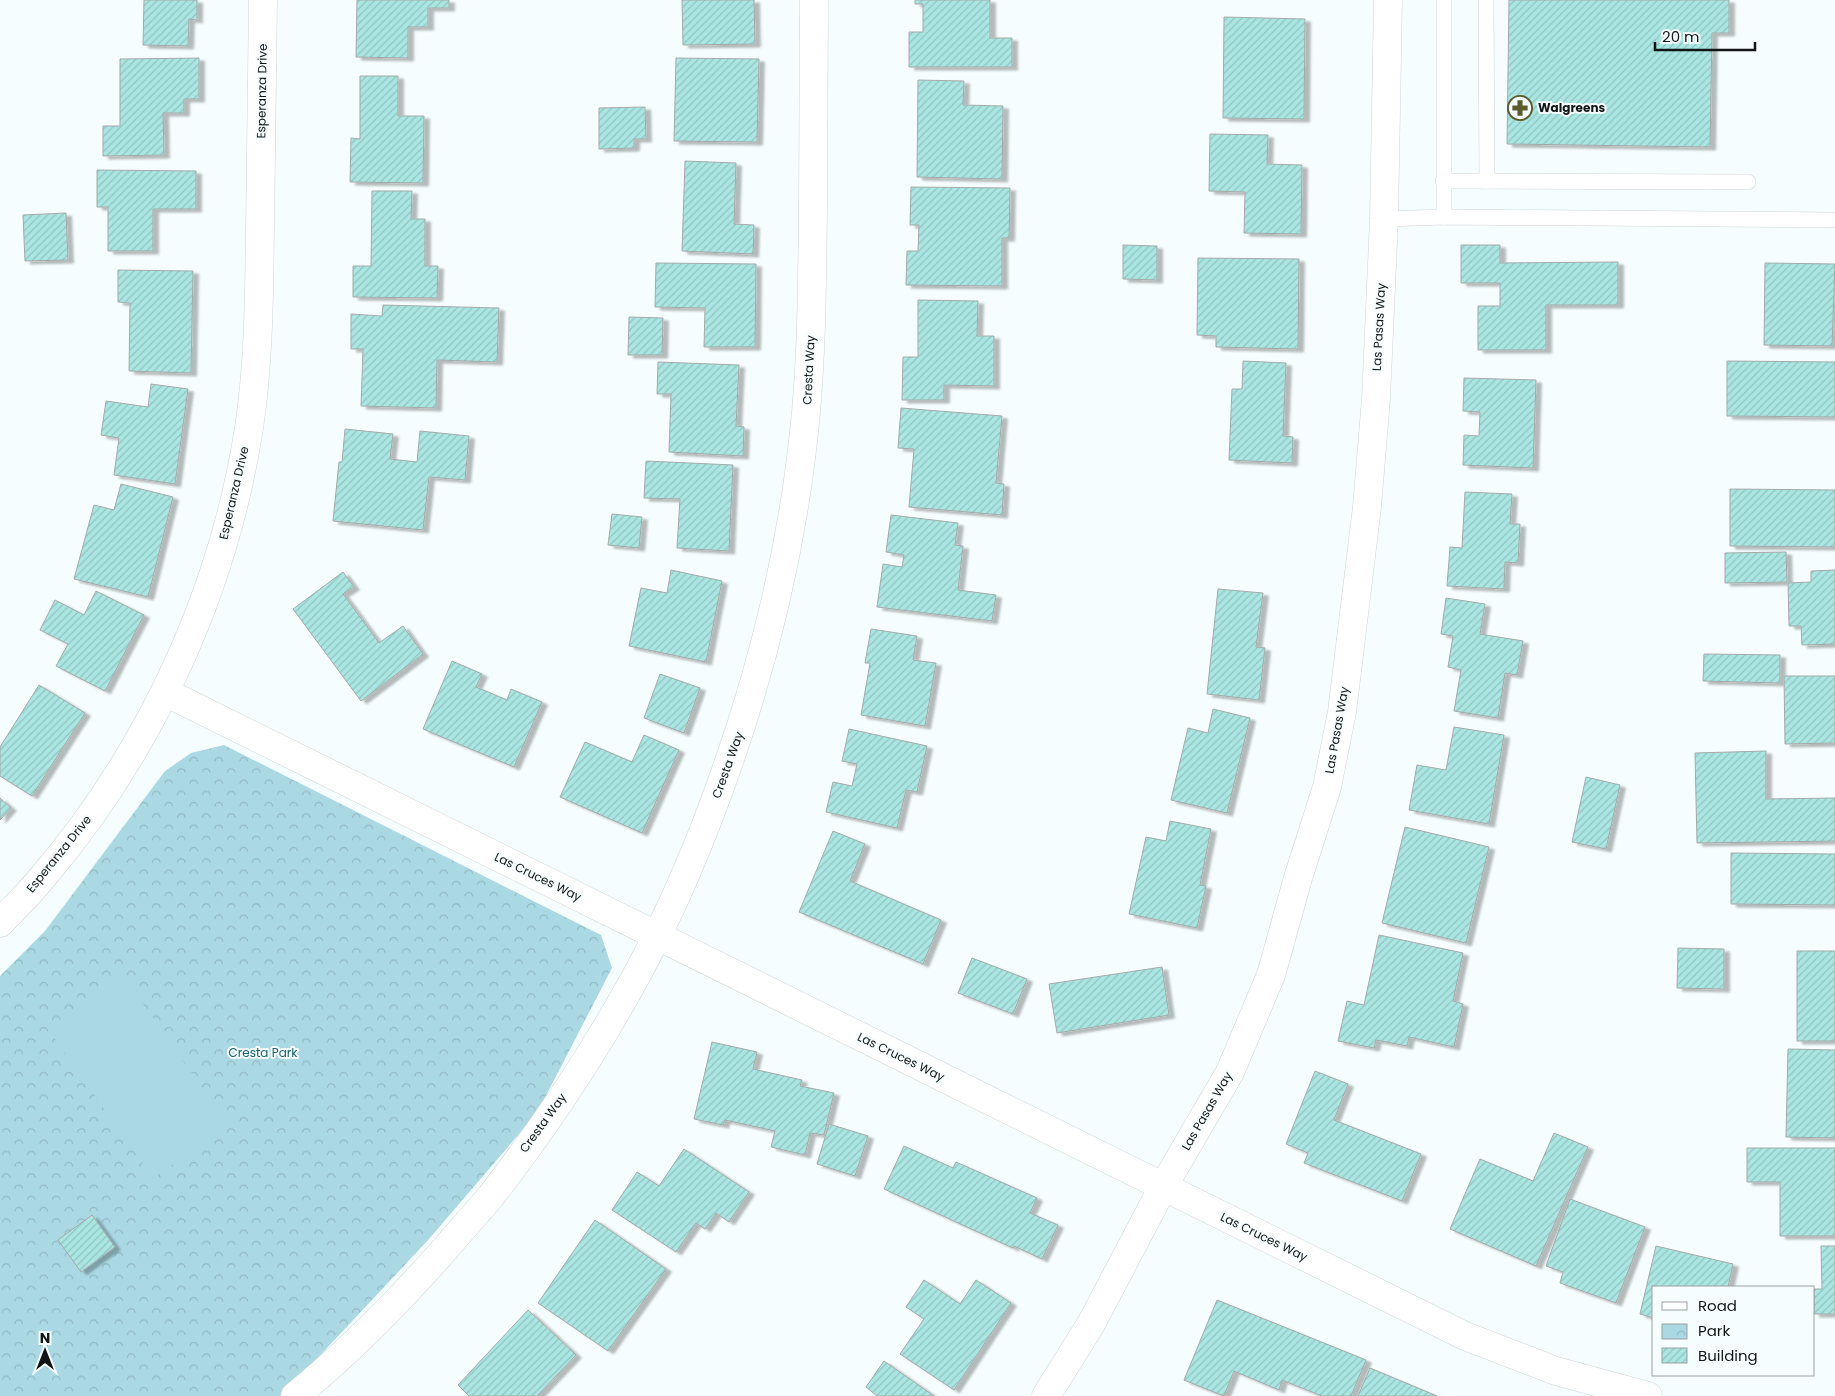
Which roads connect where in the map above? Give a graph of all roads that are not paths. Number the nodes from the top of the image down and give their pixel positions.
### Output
1 (263, 0) edge
2 (814, 0) edge
3 (1388, 0) edge
4 (1444, 0) edge
5 (1486, 0) edge
6 (1443, 181) junction
7 (1486, 181) junction
8 (1748, 182) dead end
9 (1444, 217) junction
10 (1384, 219) junction
11 (1835, 220) edge
12 (165, 692) junction
13 (0, 923) edge
14 (657, 936) junction
15 (1163, 1187) junction
16 (295, 1396) edge
17 (1046, 1396) edge
18 (1648, 1396) edge

1 - 12 street, Esperanza Drive
2 - 14 street, Cresta Way
3 - 10 street, Las Pasas Way
4 - 6 lane
5 - 7 lane
6 - 7 lane
6 - 9 lane
7 - 8 lane
9 - 10 lane
9 - 11 lane
10 - 15 street, Las Pasas Way
12 - 13 street, Esperanza Drive
12 - 14 street, Las Cruces Way
14 - 15 street, Las Cruces Way
14 - 16 street, Cresta Way
15 - 17 street, Las Pasas Way
15 - 18 street, Las Cruces Way

